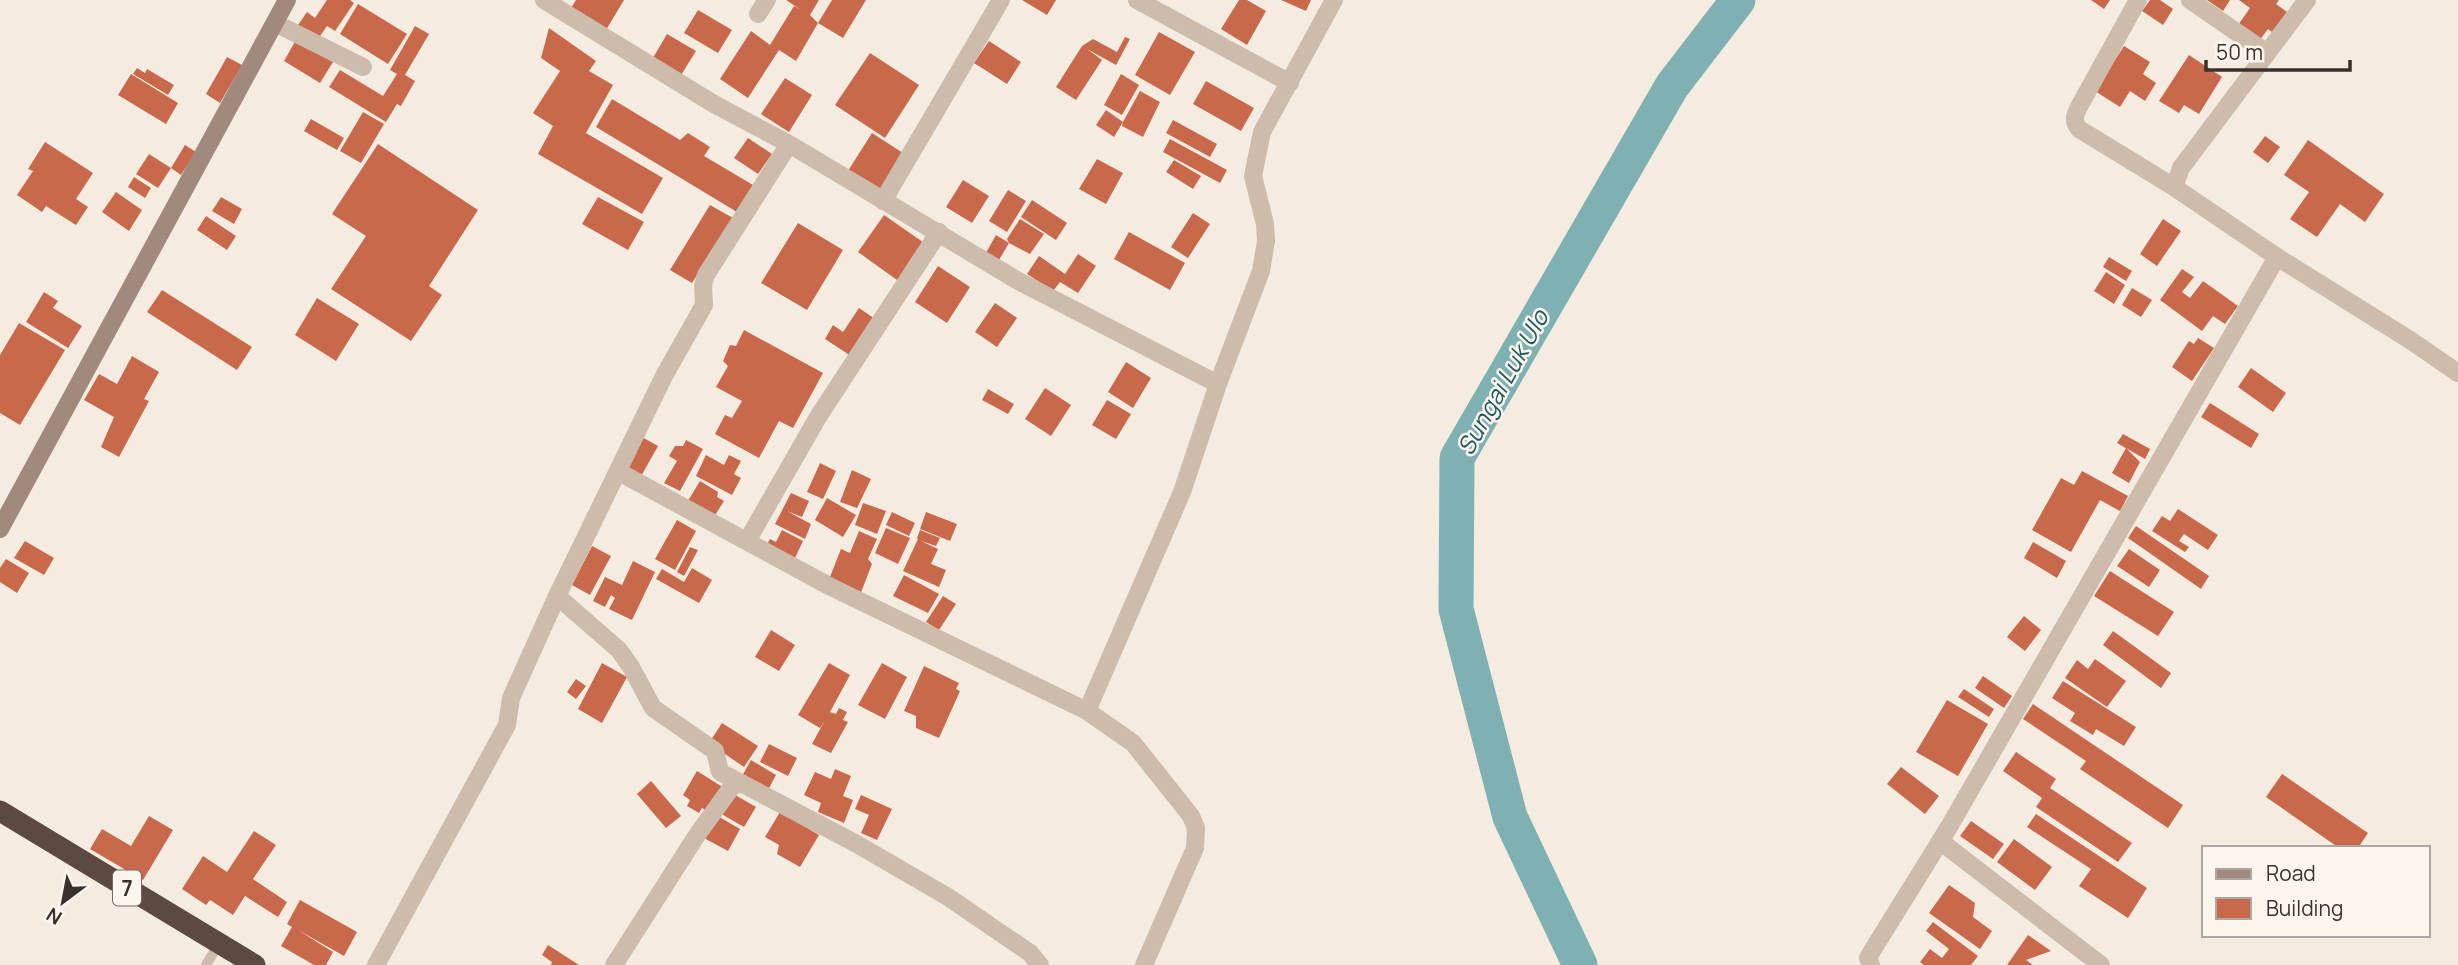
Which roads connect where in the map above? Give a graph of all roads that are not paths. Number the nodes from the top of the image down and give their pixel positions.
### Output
1 (287, 0) edge
2 (544, 0) edge
3 (1001, 0) edge
4 (1137, 0) edge
5 (1335, 0) edge
6 (2138, 0) edge
7 (2190, 0) edge
8 (2307, 0) edge
9 (1167, 8) edge
10 (275, 23) junction
11 (2267, 53) junction
12 (363, 67) dead end
13 (1290, 83) junction
14 (789, 144) junction
15 (2174, 187) junction
16 (883, 201) junction
17 (939, 232) junction
18 (2277, 257) junction
19 (2458, 373) edge
20 (1218, 384) junction
21 (620, 472) junction
22 (0, 529) edge
23 (747, 541) junction
24 (557, 596) junction
25 (1087, 711) junction
26 (736, 781) junction
27 (0, 811) edge
28 (1940, 841) junction
29 (218, 945) junction
30 (1145, 961) edge
31 (206, 965) edge
32 (254, 965) edge
33 (376, 965) edge
34 (614, 965) edge
35 (1040, 965) edge
36 (1871, 965) edge
37 (2101, 965) edge

1 - 10 main road
2 - 14 street
3 - 16 street
4 - 9 street
5 - 13 street
6 - 15 street
7 - 11 street
8 - 11 street
9 - 13 street
10 - 12 street
10 - 22 main road
11 - 15 street
13 - 20 street
14 - 16 street
14 - 21 street
15 - 18 street
16 - 17 street
17 - 20 street
17 - 23 street
18 - 19 street
18 - 28 street
20 - 25 street
21 - 23 street
21 - 24 street
23 - 25 street
24 - 26 street
24 - 33 street
25 - 30 street
26 - 34 street
26 - 35 street
27 - 29 highway, 7
28 - 36 street
28 - 37 street
29 - 31 lane
29 - 32 highway, 7

